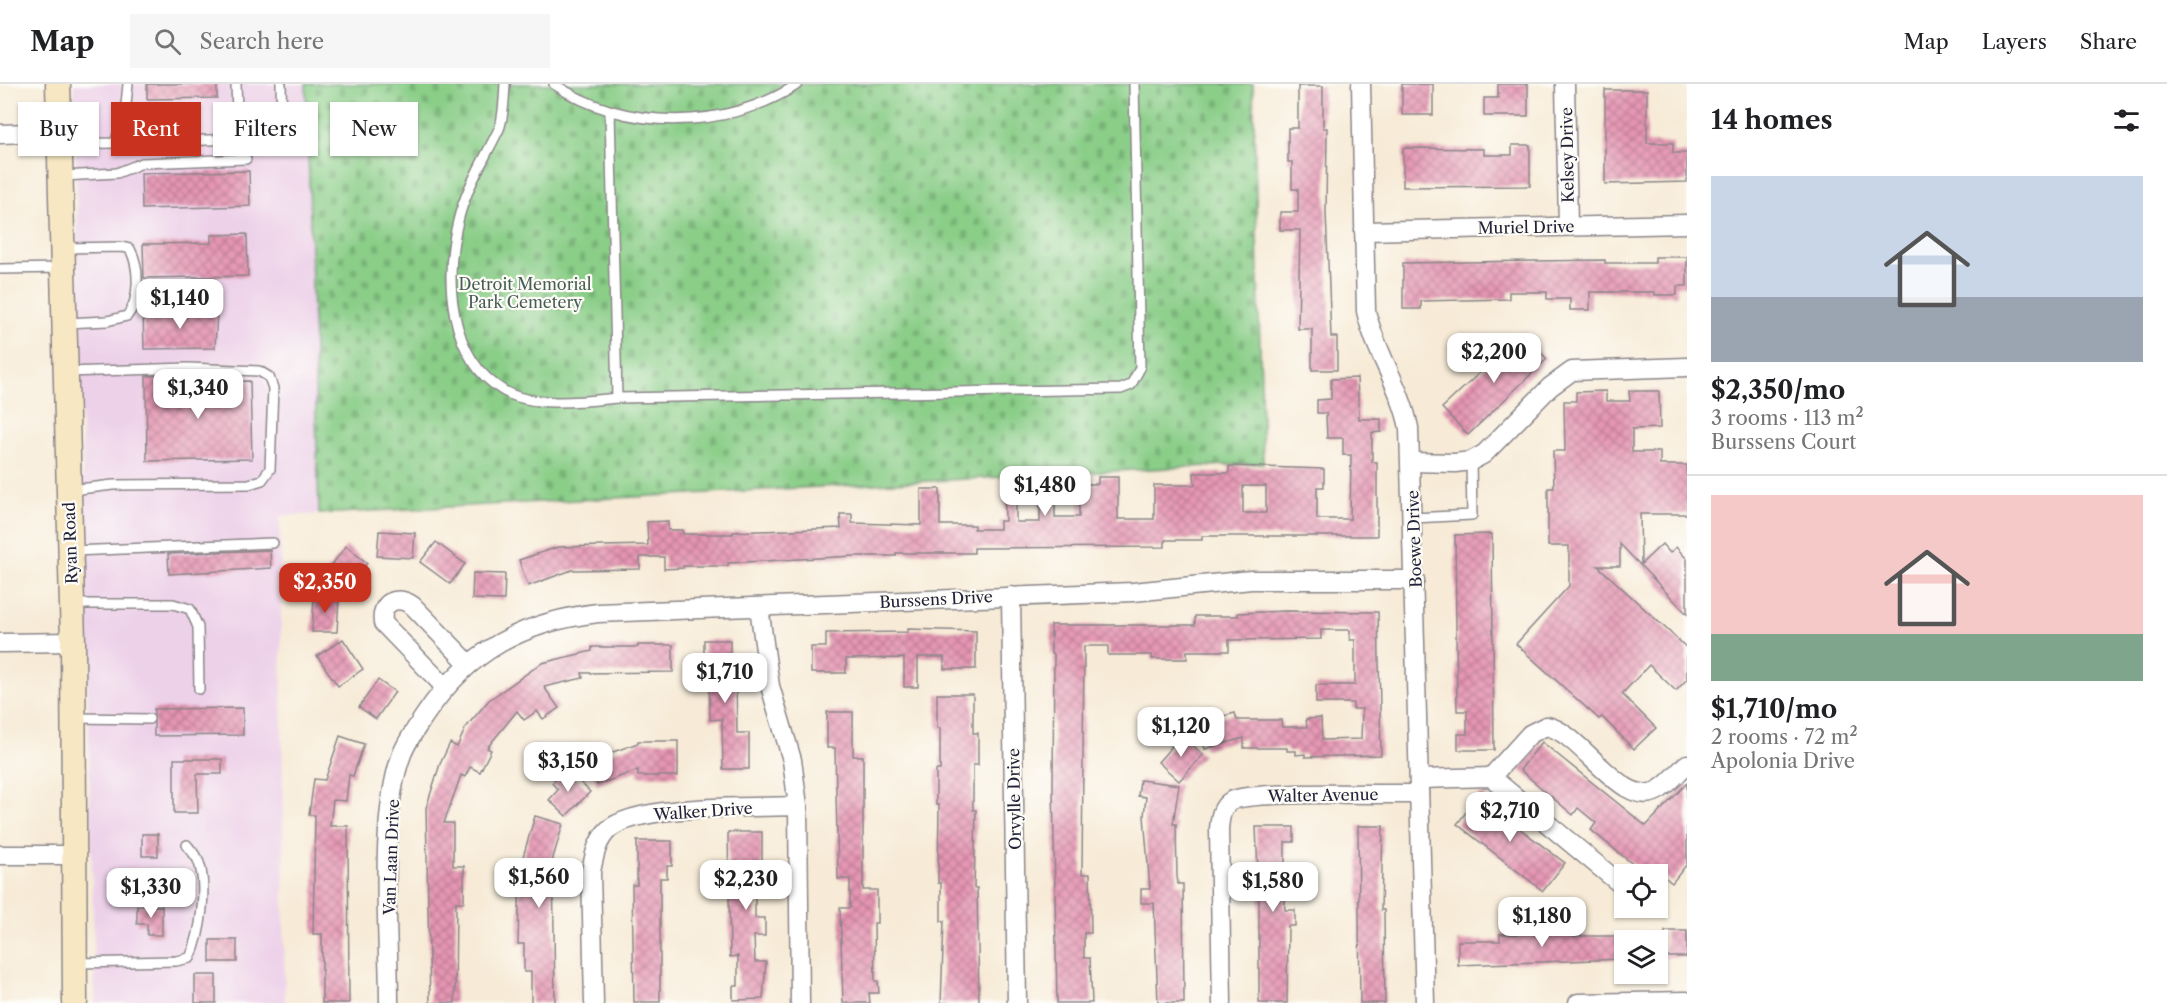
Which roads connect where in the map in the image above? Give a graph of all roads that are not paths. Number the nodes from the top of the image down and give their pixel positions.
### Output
1 (58, 84) edge
2 (128, 84) edge
3 (236, 84) edge
4 (281, 84) edge
5 (505, 84) edge
6 (554, 84) edge
7 (798, 84) edge
8 (1134, 84) edge
9 (1361, 84) edge
10 (1565, 84) edge
11 (58, 102) edge
12 (126, 102) edge
13 (237, 102) edge
14 (281, 102) edge
15 (610, 112) junction
16 (0, 134) edge
17 (18, 135) edge
18 (59, 156) edge
19 (246, 159) dead end
20 (60, 176) junction
21 (1687, 224) edge
22 (1568, 225) junction
23 (1364, 231) junction
24 (62, 258) junction
25 (0, 268) edge
26 (64, 323) junction
27 (1687, 367) edge
28 (65, 372) junction
29 (617, 398) junction
30 (1471, 461) junction
31 (1411, 462) junction
32 (68, 490) junction
33 (1413, 518) junction
34 (273, 543) dead end
35 (70, 551) junction
36 (1415, 580) junction
37 (1011, 596) junction
38 (72, 604) junction
39 (759, 607) junction
40 (73, 642) junction
41 (0, 643) edge
42 (469, 664) junction
43 (444, 686) junction
44 (200, 688) dead end
45 (73, 718) junction
46 (149, 719) dead end
47 (1687, 764) edge
48 (1491, 777) junction
49 (1419, 787) junction
50 (798, 806) junction
51 (187, 845) dead end
52 (0, 855) edge
53 (73, 855) junction
54 (1614, 879) edge
55 (74, 963) junction
56 (1687, 1001) edge
57 (75, 1003) edge
58 (389, 1003) edge
59 (594, 1003) edge
60 (800, 1003) edge
61 (1017, 1003) edge
62 (1222, 1003) edge
63 (1425, 1003) edge
64 (1578, 1003) edge

1 - 11 main road, Ryan Road
2 - 12 lane
3 - 13 lane
4 - 14 lane
5 - 29 lane
6 - 15 lane
7 - 15 lane
8 - 29 lane
9 - 23 street, Boewe Drive
10 - 22 street, Kelsey Drive
15 - 29 lane
16 - 17 street
18 - 20 main road, Ryan Road
19 - 20 lane
20 - 24 main road, Ryan Road
21 - 22 street, Muriel Drive
22 - 23 street, Muriel Drive
23 - 31 street, Boewe Drive
24 - 25 lane
24 - 26 main road, Ryan Road
24 - 26 lane
26 - 28 main road, Ryan Road
27 - 30 street
28 - 32 main road, Ryan Road
28 - 32 lane
30 - 31 street
30 - 33 lane
31 - 33 street, Boewe Drive
32 - 35 main road, Ryan Road
33 - 36 street, Boewe Drive
34 - 35 lane
35 - 38 main road, Ryan Road
36 - 37 street, Burssens Drive
36 - 49 street, Boewe Drive
37 - 39 street, Burssens Drive
37 - 61 street, Orvylle Drive
38 - 40 main road, Ryan Road
38 - 44 lane
39 - 42 street, Burssens Drive
39 - 50 street
40 - 41 street
40 - 45 main road, Ryan Road
42 - 43 street, Van Laan Drive
42 - 43 street
43 - 58 street, Van Laan Drive
45 - 46 lane
45 - 53 main road, Ryan Road
47 - 48 street
48 - 49 street, Walter Avenue
48 - 54 street
49 - 62 street, Walter Avenue
49 - 63 street, Boewe Drive
50 - 59 street, Walker Drive
50 - 60 street
51 - 55 lane
52 - 53 street
53 - 55 main road, Ryan Road
55 - 57 main road, Ryan Road
56 - 64 street

